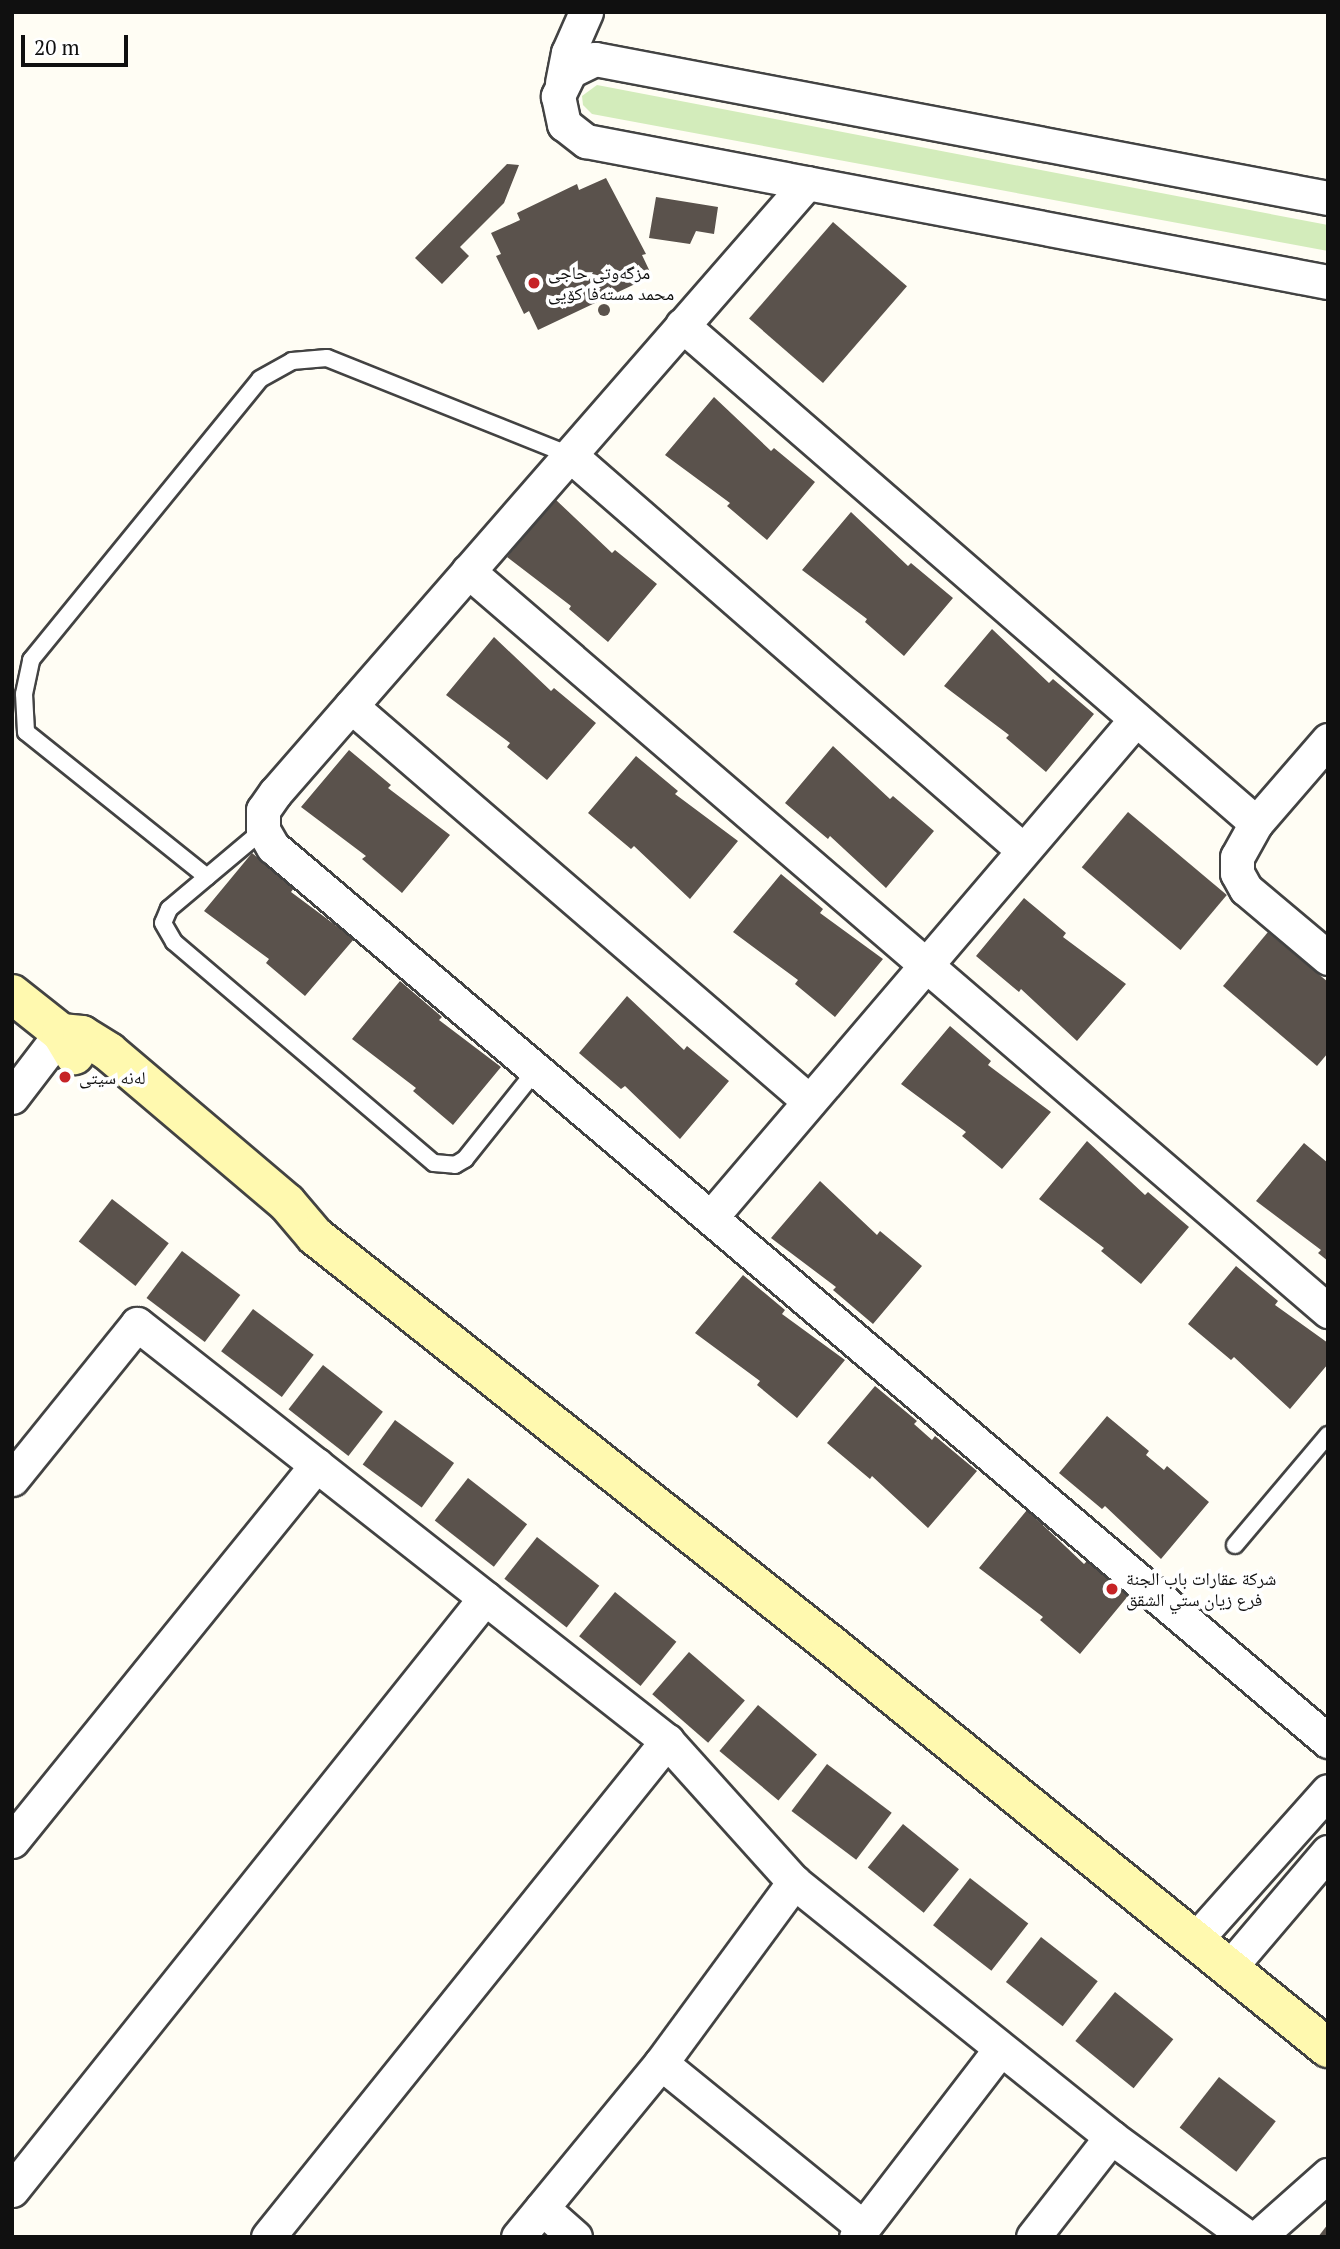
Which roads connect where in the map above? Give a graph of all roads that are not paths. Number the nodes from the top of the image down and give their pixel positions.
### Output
1 (586, 12) edge
2 (562, 83) junction
3 (807, 183) junction
4 (1328, 198) edge
5 (1328, 282) edge
6 (682, 326) junction
7 (570, 455) junction
8 (468, 572) junction
9 (351, 706) junction
10 (1136, 719) junction
11 (1328, 740) edge
12 (1256, 823) junction
13 (263, 830) junction
14 (1023, 850) junction
15 (206, 877) junction
16 (1328, 958) edge
17 (923, 968) junction
18 (12, 994) edge
19 (61, 1032) junction
20 (536, 1070) junction
21 (12, 1097) edge
22 (809, 1101) junction
23 (712, 1216) junction
24 (1328, 1311) edge
25 (1328, 1435) edge
26 (317, 1465) junction
27 (12, 1479) edge
28 (1234, 1545) dead end
29 (485, 1598) junction
30 (667, 1741) junction
31 (1328, 1741) edge
32 (1328, 1791) edge
33 (12, 1841) edge
34 (1328, 1852) edge
35 (794, 1882) junction
36 (1196, 1939) junction
37 (1230, 1966) junction
38 (1328, 2048) edge
39 (1000, 2049) junction
40 (662, 2063) junction
41 (1111, 2137) junction
42 (1328, 2175) edge
43 (12, 2190) edge
44 (542, 2208) junction
45 (859, 2232) edge
46 (268, 2237) edge
47 (518, 2237) edge
48 (575, 2237) edge
49 (1033, 2237) edge
50 (1247, 2237) edge
51 (1258, 2237) edge

1 - 2 street
2 - 3 street
2 - 4 street
3 - 5 street
3 - 6 street
6 - 7 street
6 - 10 street
7 - 8 street
7 - 14 street
7 - 15 lane
8 - 9 street
8 - 17 street
9 - 13 street
9 - 22 street
10 - 12 street
10 - 14 street
11 - 12 street
12 - 16 street
13 - 15 lane
13 - 20 street
14 - 17 street
15 - 20 lane
17 - 22 street
17 - 24 street
18 - 19 street
19 - 21 street
19 - 36 street
20 - 23 street
22 - 23 street
23 - 31 street
25 - 28 lane
26 - 27 street
26 - 29 street
26 - 33 street
29 - 30 street
29 - 43 street
30 - 35 street
30 - 46 street
32 - 36 street
34 - 37 street
35 - 39 street
35 - 40 street
36 - 37 street
37 - 38 street
39 - 41 street
39 - 45 street
40 - 44 street
40 - 45 street
41 - 49 street
41 - 50 street
42 - 51 street
44 - 47 street
44 - 48 street

